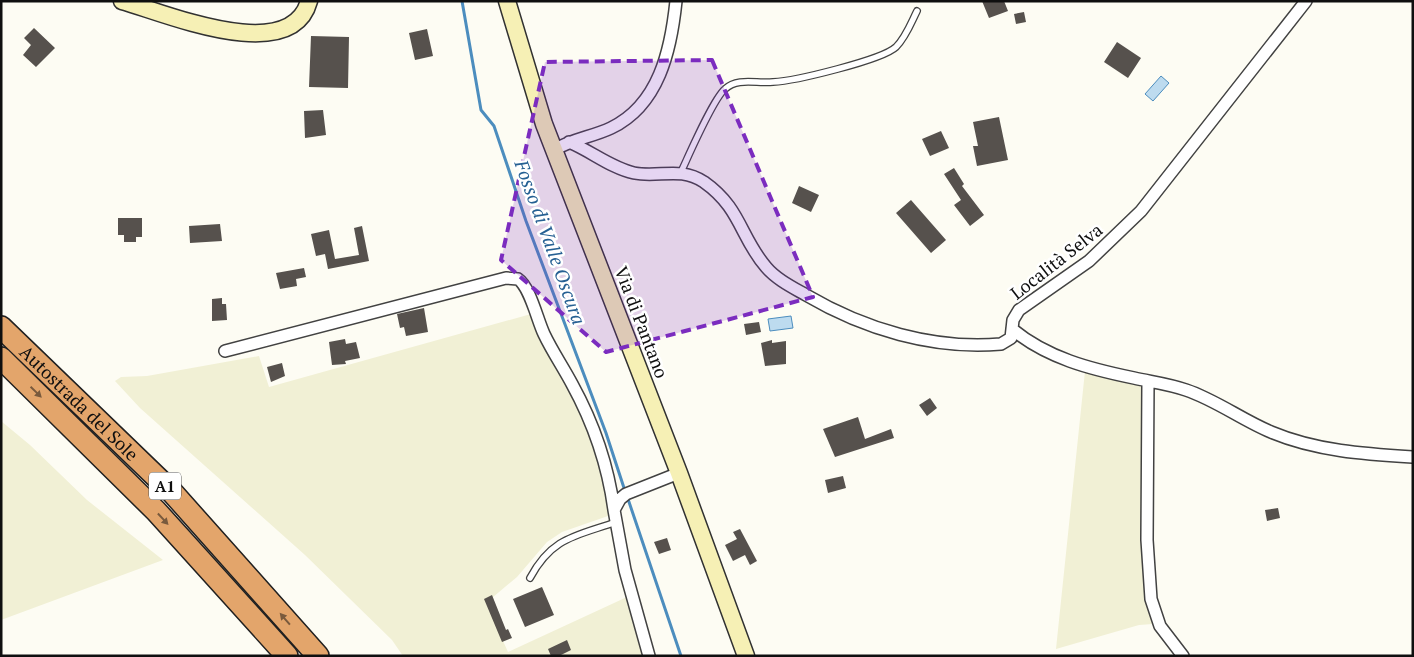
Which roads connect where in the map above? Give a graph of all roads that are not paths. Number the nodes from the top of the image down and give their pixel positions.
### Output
1 (122, 1) edge
2 (310, 1) edge
3 (507, 1) edge
4 (676, 1) edge
5 (1306, 1) edge
6 (917, 11) dead end
7 (569, 142) junction
8 (554, 150) junction
9 (680, 172) junction
10 (1, 327) edge
11 (1012, 330) junction
12 (225, 351) dead end
13 (1, 358) edge
14 (1148, 381) junction
15 (1413, 457) edge
16 (679, 473) junction
17 (614, 510) junction
18 (616, 522) junction
19 (530, 578) dead end
20 (287, 656) edge
21 (318, 656) edge
22 (649, 656) edge
23 (746, 656) edge
24 (1183, 656) edge

1 - 2 street
3 - 8 street, Via di Pantano
4 - 7 street
5 - 11 street, Località Selva
6 - 9 lane
7 - 8 street
7 - 9 street, Località Selva
8 - 16 street, Via di Pantano
9 - 11 street, Località Selva
21 -> 10 highway, Autostrada del Sole / A1
11 - 14 street
12 - 17 street
13 -> 20 highway, Autostrada del Sole / A1
14 - 15 street
14 - 24 street
16 - 17 street
16 - 23 street, Via di Pantano
17 - 18 street
18 - 19 lane
18 - 22 street

